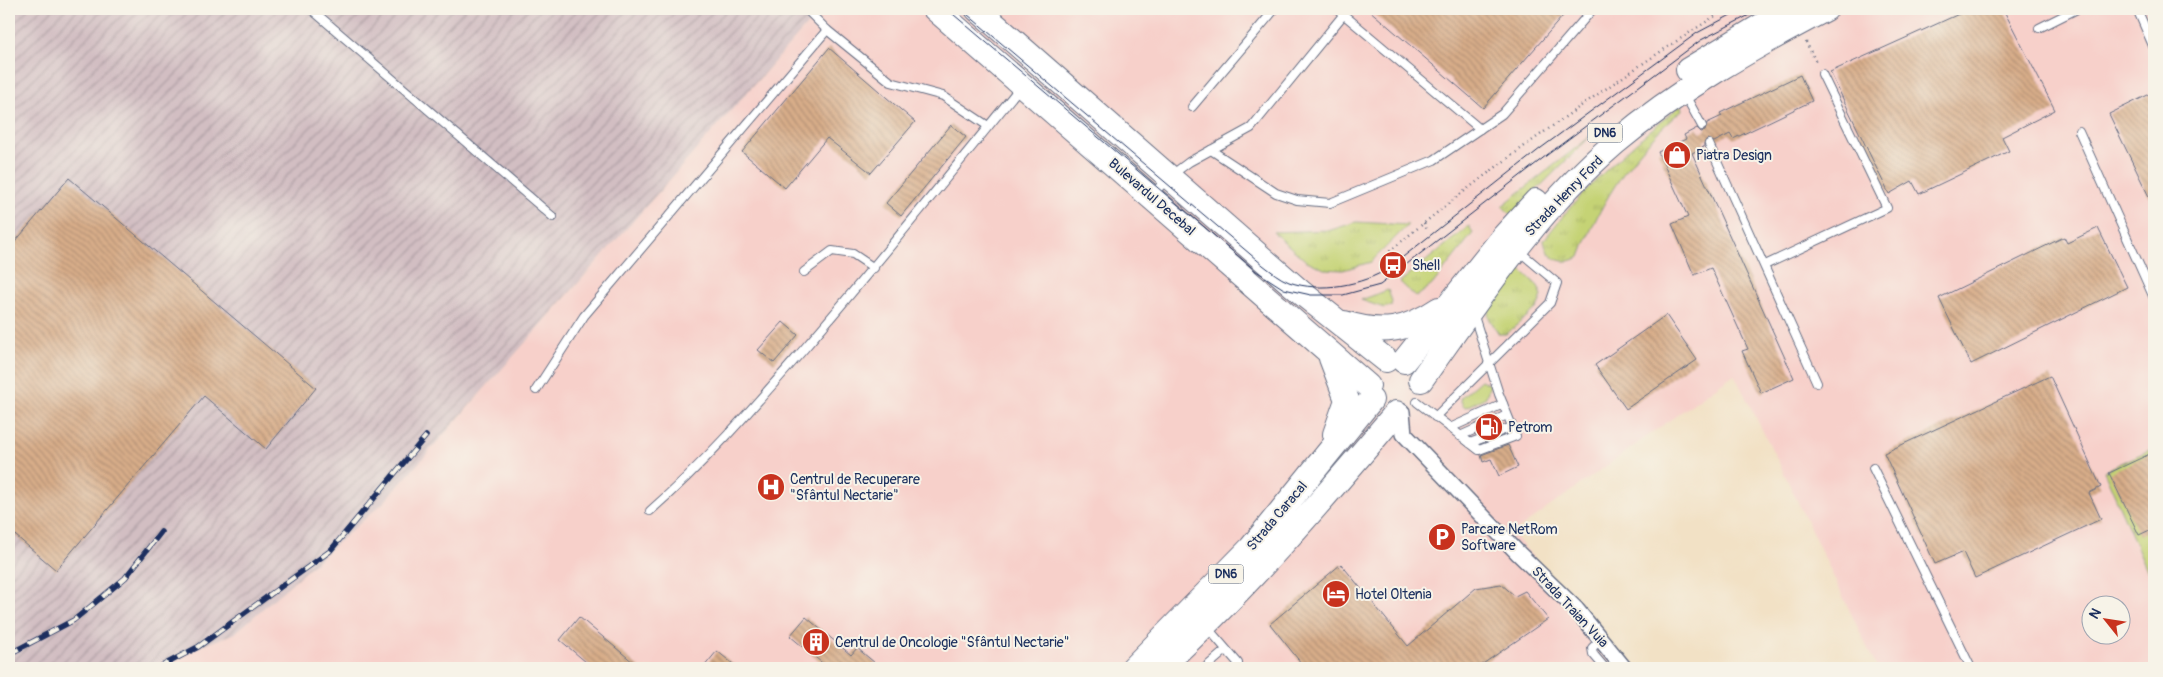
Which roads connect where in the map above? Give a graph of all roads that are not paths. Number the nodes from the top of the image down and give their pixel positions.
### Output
1 (311, 9) edge
2 (806, 9) edge
3 (935, 9) edge
4 (977, 9) edge
5 (1275, 9) edge
6 (1337, 9) edge
7 (1593, 9) edge
8 (1826, 9) edge
9 (2077, 9) edge
10 (2137, 9) edge
11 (1344, 14) junction
12 (1793, 16) edge
13 (2039, 28) dead end
14 (827, 30) junction
15 (2154, 48) edge
16 (1822, 74) road end
17 (1022, 84) junction
18 (1683, 92) junction
19 (1192, 108) dead end
20 (988, 126) junction
21 (1702, 126) dead end
22 (1480, 130) junction
23 (2079, 131) dead end
24 (1709, 144) dead end
25 (1211, 150) junction
26 (1169, 177) junction
27 (1151, 196) junction
28 (553, 217) dead end
29 (1516, 248) junction
30 (1765, 265) junction
31 (874, 268) junction
32 (804, 272) dead end
33 (2154, 298) edge
34 (1463, 303) junction
35 (1333, 319) junction
36 (1329, 354) junction
37 (1395, 360) junction
38 (1489, 361) junction
39 (1817, 383) dead end
40 (536, 390) dead end
41 (1370, 393) junction
42 (1503, 404) junction
43 (1414, 405) junction
44 (1507, 415) junction
45 (1450, 428) junction
46 (1460, 436) junction
47 (1873, 468) dead end
48 (1313, 472) junction
49 (650, 511) dead end
50 (1205, 625) junction
51 (1601, 639) junction
52 (1226, 650) junction
53 (1164, 667) edge
54 (1133, 668) edge
55 (1205, 668) edge
56 (1238, 668) edge
57 (1605, 668) edge
58 (1624, 668) edge
59 (1971, 668) edge

1 - 28 lane
2 - 14 lane
3 - 17 main road, Bulevardul Decebal
4 - 26 main road, Bulevardul Decebal
5 - 19 lane
6 - 11 lane
7 - 22 lane
8 - 12 main road, Strada Henry Ford / DN6
9 - 13 lane
10 - 15 lane
11 - 22 lane
11 - 25 lane
12 - 18 main road, Strada Henry Ford / DN6
12 - 34 main road, Strada Henry Ford / DN6
14 - 20 lane
14 - 40 lane
16 - 30 lane
17 - 20 lane
17 - 27 main road, Bulevardul Decebal
18 - 21 lane
18 - 29 main road, Strada Henry Ford / DN6
20 - 31 lane
22 - 25 lane
23 - 33 lane
24 - 30 lane
25 - 26 lane
26 - 27 lane
26 - 35 main road, Bulevardul Decebal
27 - 36 main road, Bulevardul Decebal
29 - 34 main road, Strada Henry Ford / DN6
29 - 38 lane
30 - 39 lane
31 - 32 lane
31 - 49 lane
34 - 35 main road
34 - 37 main road, Strada Henry Ford / DN6
34 - 38 lane
34 - 43 main road, Strada Henry Ford / DN6
35 - 37 main road, Bulevardul Decebal
36 - 41 main road, Bulevardul Decebal
36 - 48 main road
37 - 41 main road, DN6
37 - 43 main road
38 - 42 lane
38 - 43 lane
41 - 43 main road
41 - 48 main road, Strada Caracal / DN6
42 - 44 lane
42 - 45 lane
43 - 45 lane
43 - 50 main road, Strada Caracal / DN6
43 - 51 street, Strada Traian Vuia
44 - 46 lane
44 - 46 lane
45 - 46 lane
47 - 59 lane
48 - 54 main road, Strada Caracal / DN6
50 - 52 lane
50 - 53 main road, Strada Caracal / DN6
51 - 57 lane
51 - 58 street, Strada Traian Vuia
52 - 55 lane
52 - 56 lane

